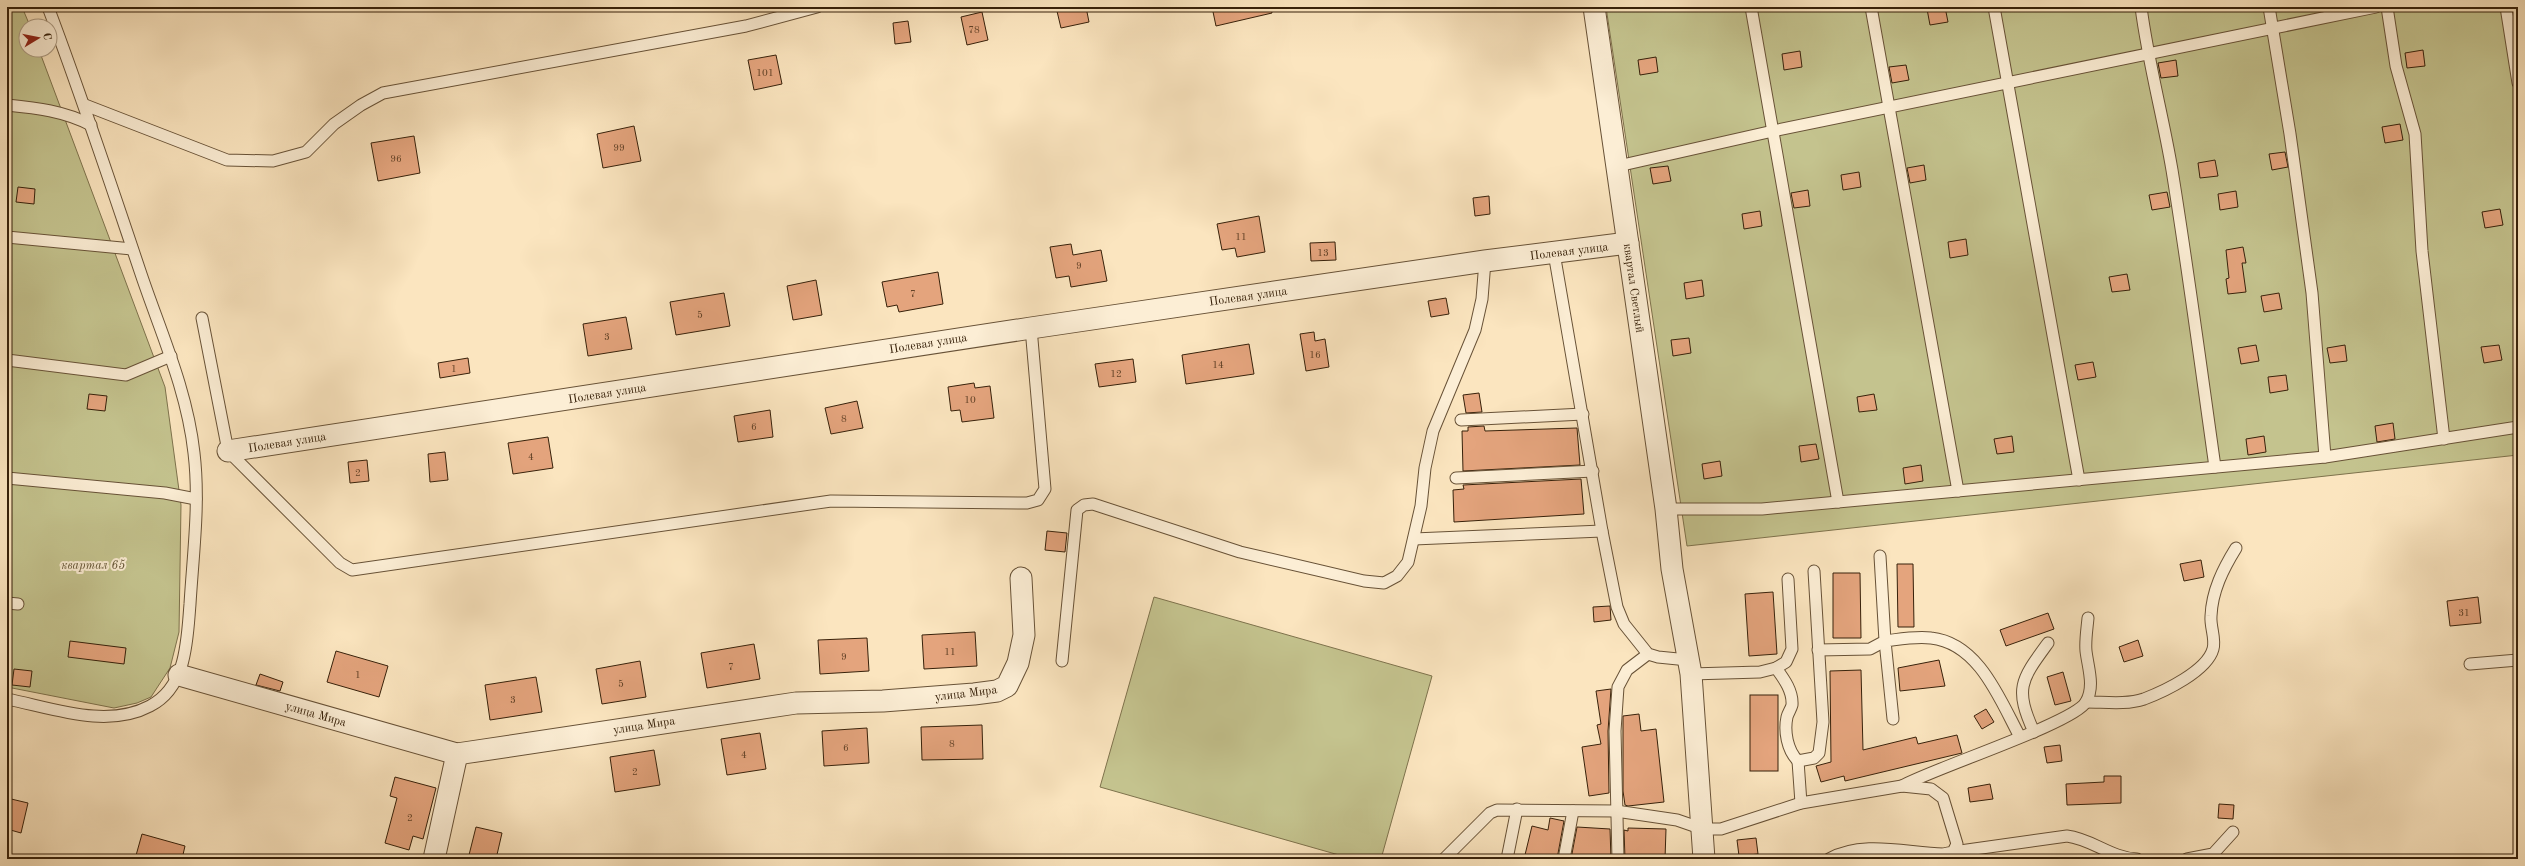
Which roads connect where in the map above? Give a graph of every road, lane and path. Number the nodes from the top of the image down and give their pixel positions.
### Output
1 (48, 7) edge
2 (817, 7) edge
3 (1594, 7) edge
4 (1751, 7) edge
5 (1871, 7) edge
6 (1994, 7) edge
7 (2141, 7) edge
8 (2269, 7) edge
9 (2376, 7) edge
10 (2387, 7) edge
11 (2506, 7) edge
12 (2273, 30) junction
13 (2147, 53) junction
14 (2007, 82) junction
15 (2518, 83) edge
16 (7, 105) edge
17 (85, 106) junction
18 (1887, 107) junction
19 (91, 125) junction
20 (1773, 131) junction
21 (1618, 166) junction
22 (7, 237) edge
23 (1628, 243) junction
24 (132, 249) junction
25 (1554, 253) junction
26 (1485, 261) junction
27 (202, 318) dead end
28 (1031, 328) junction
29 (171, 356) junction
30 (7, 360) edge
31 (1583, 414) junction
32 (1461, 420) dead end
33 (2518, 427) edge
34 (2444, 439) junction
35 (228, 451) junction
36 (2325, 457) junction
37 (2215, 467) junction
38 (1593, 471) junction
39 (7, 478) edge
40 (1456, 478) dead end
41 (2079, 480) junction
42 (1958, 491) junction
43 (196, 499) junction
44 (1838, 502) junction
45 (1666, 509) junction
46 (1602, 531) junction
47 (1414, 539) junction
48 (2236, 548) dead end
49 (1880, 556) dead end
50 (1814, 571) dead end
51 (1022, 578) dead end
52 (1788, 579) dead end
53 (2088, 618) dead end
54 (1886, 641) junction
55 (2048, 643) dead end
56 (1818, 650) junction
57 (1648, 654) junction
58 (2518, 660) edge
59 (1062, 661) dead end
60 (2470, 664) dead end
61 (1689, 667) junction
62 (1776, 668) junction
63 (179, 675) junction
64 (7, 699) edge
65 (2086, 702) junction
66 (1893, 719) dead end
67 (2034, 732) junction
68 (2020, 737) junction
69 (457, 754) junction
70 (1798, 761) junction
71 (1902, 786) junction
72 (1801, 802) junction
73 (1517, 809) junction
74 (1573, 811) junction
75 (1616, 811) junction
76 (1703, 828) junction
77 (2233, 832) dead end
78 (1953, 852) junction
79 (2107, 854) edge
80 (434, 859) edge
81 (1444, 859) edge
82 (1507, 859) edge
83 (1564, 859) edge
84 (1618, 859) edge
85 (1704, 859) edge
86 (1829, 859) edge
87 (2137, 859) edge
88 (2187, 859) edge

1 - 17 lane
2 - 17 lane
3 - 21 street, квартал Светлый
4 - 20 lane
5 - 18 lane
6 - 14 lane
7 - 13 lane
8 - 12 lane
9 - 12 lane
10 - 34 lane
11 - 15 lane
12 - 13 lane
12 - 36 lane
13 - 14 lane
13 - 37 lane
14 - 18 lane
14 - 41 lane
16 - 19 lane
17 - 19 lane
18 - 20 lane
18 - 42 lane
19 - 24 lane
20 - 21 lane
20 - 44 lane
21 - 23 street, квартал Светлый
22 - 24 lane
23 - 25 street, Полевая улица
23 - 45 street, квартал Светлый
24 - 29 lane
25 - 26 street, Полевая улица
25 - 31 lane
26 - 28 street, Полевая улица
26 - 47 lane
27 - 35 lane
28 - 35 street, Полевая улица
28 - 35 lane
29 - 30 lane
29 - 43 lane
31 - 32 lane
31 - 38 lane
33 - 34 lane
34 - 36 lane
36 - 37 lane
37 - 41 lane
38 - 40 lane
38 - 46 lane
39 - 43 lane
41 - 42 lane
42 - 44 lane
43 - 63 lane
44 - 45 lane
45 - 61 street, квартал Светлый
46 - 47 lane
46 - 57 lane
47 - 59 lane
48 - 65 lane
49 - 54 lane
50 - 56 lane
51 - 69 street, улица Мира
52 - 62 lane
53 - 65 lane
54 - 56 lane
54 - 66 lane
54 - 68 lane
55 - 67 lane
56 - 70 lane
57 - 61 lane
57 - 75 lane
58 - 60 lane
61 - 62 lane
61 - 76 street, квартал Светлый
62 - 70 lane
63 - 64 lane
63 - 69 street, улица Мира
65 - 67 lane
67 - 68 lane
68 - 71 lane
69 - 80 street
70 - 72 lane
71 - 72 lane
71 - 78 lane
72 - 76 lane
73 - 74 lane
73 - 81 lane
73 - 82 lane
74 - 75 lane
74 - 83 lane
75 - 76 lane
75 - 84 lane
76 - 85 street, квартал Светлый
77 - 88 lane
78 - 79 lane
78 - 86 lane
79 - 87 lane

